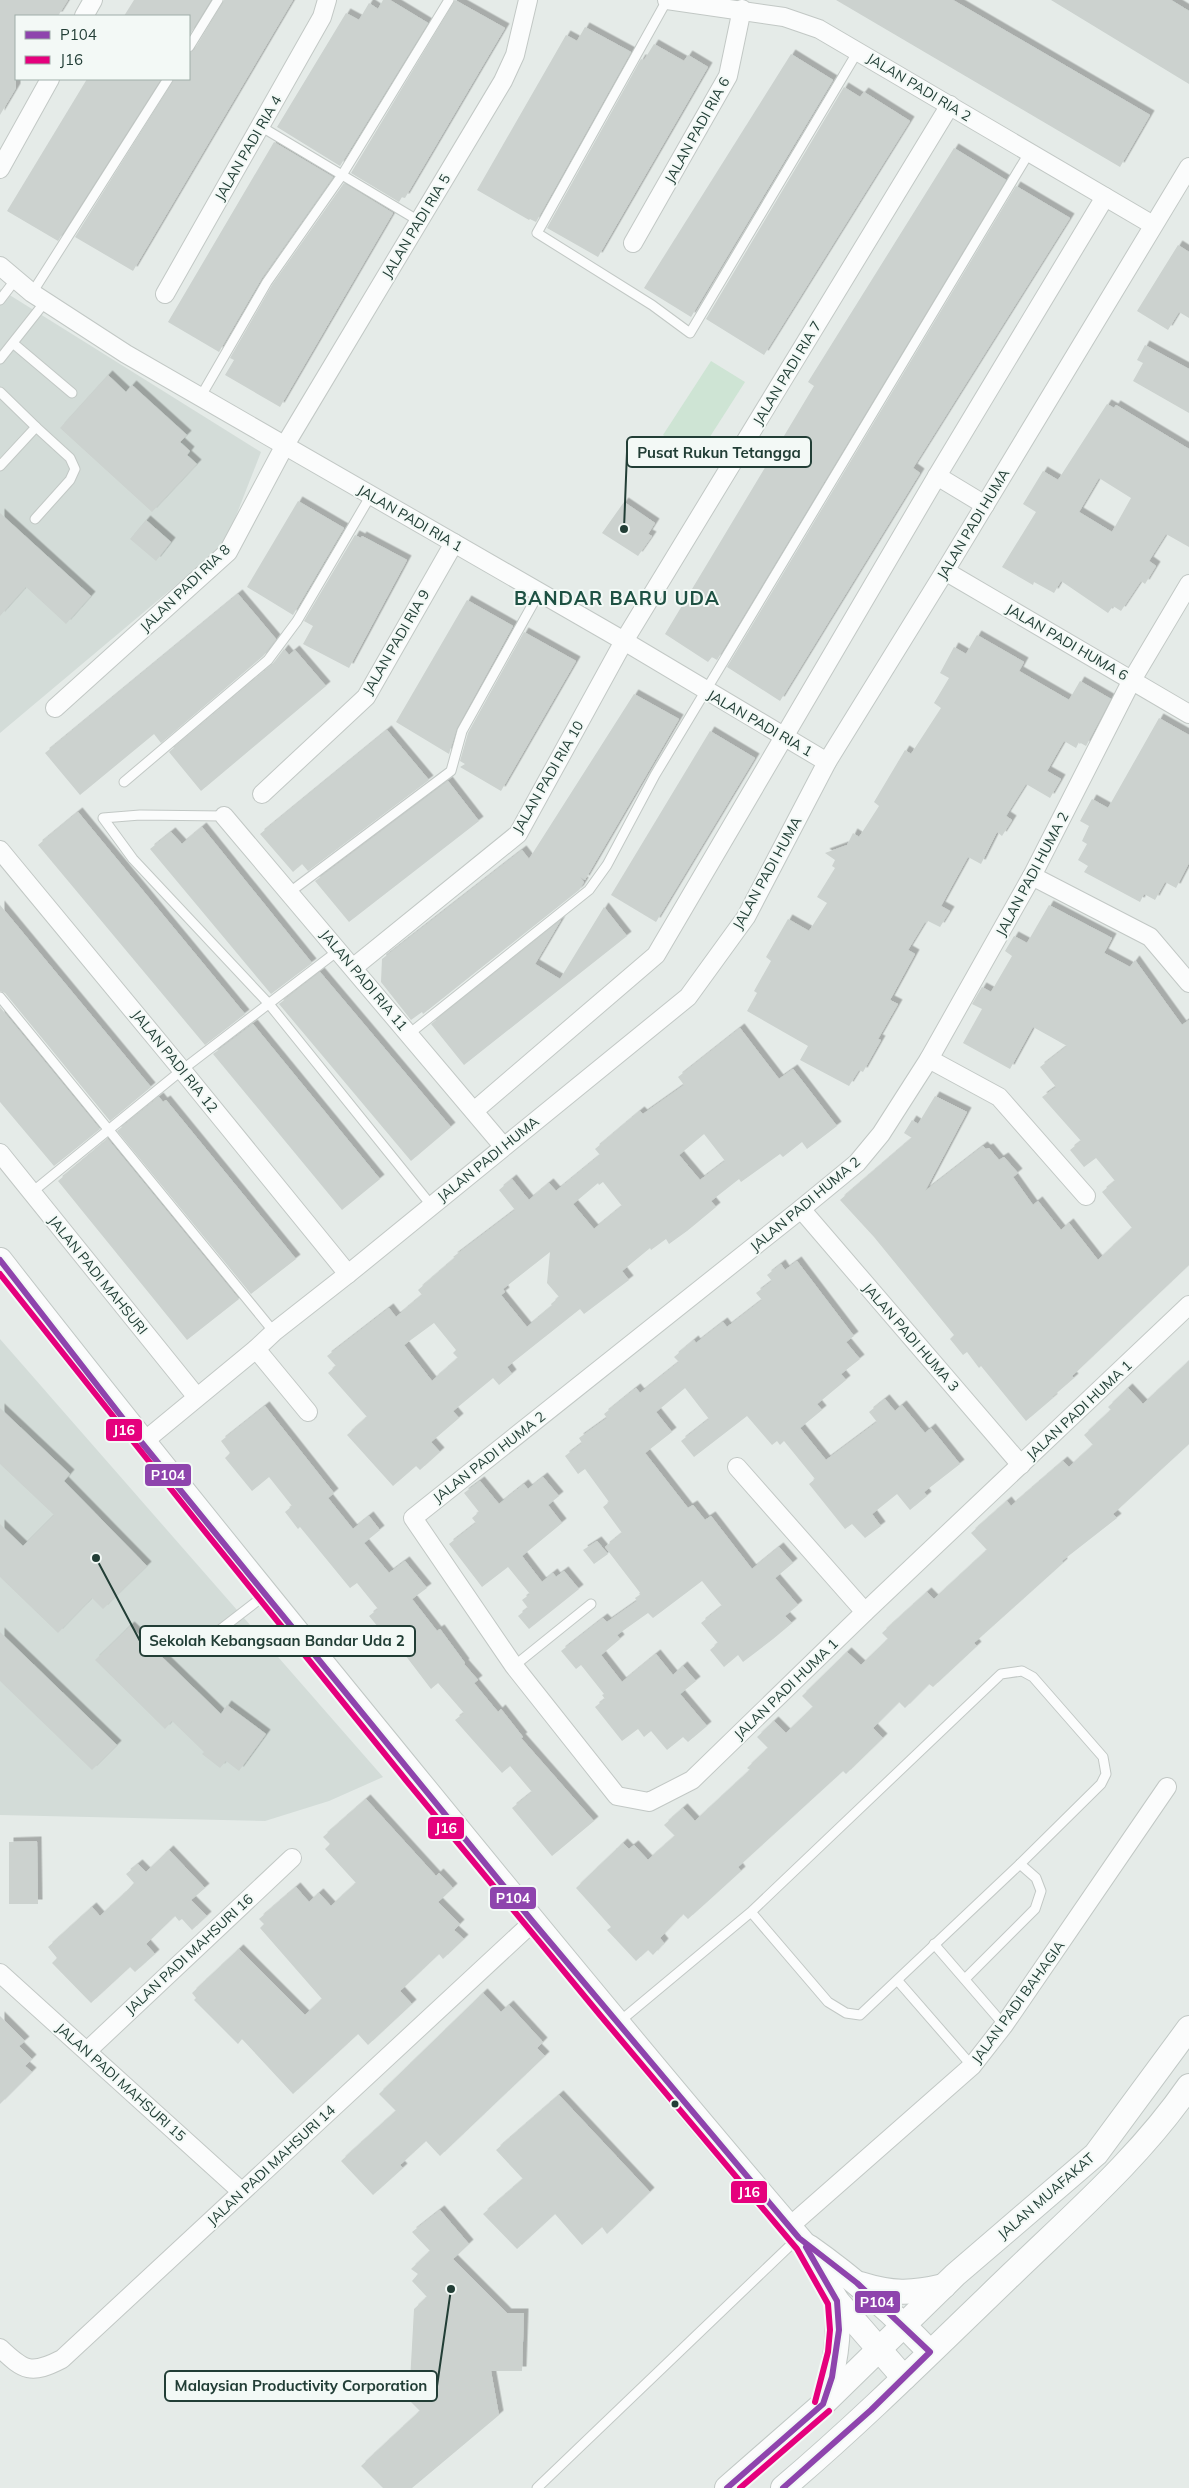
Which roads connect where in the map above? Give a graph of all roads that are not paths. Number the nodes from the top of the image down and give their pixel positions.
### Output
1 (93, 0) edge
2 (218, 0) edge
3 (327, 0) edge
4 (449, 0) edge
5 (528, 0) edge
6 (667, 0) edge
7 (742, 9) junction
8 (85, 15) edge
9 (190, 45) edge
10 (858, 51) junction
11 (49, 80) edge
12 (167, 80) edge
13 (950, 105) junction
14 (260, 126) junction
15 (1029, 153) junction
16 (1189, 167) edge
17 (0, 169) edge
18 (342, 175) junction
19 (1104, 197) junction
20 (419, 221) junction
21 (1153, 225) junction
22 (633, 243) dead end
23 (0, 266) edge
24 (16, 279) junction
25 (164, 294) dead end
26 (39, 297) junction
27 (0, 300) edge
28 (14, 344) junction
29 (0, 359) edge
30 (0, 392) edge
31 (72, 392) dead end
32 (201, 396) junction
33 (36, 427) junction
34 (285, 445) junction
35 (0, 466) edge
36 (937, 476) junction
37 (370, 495) junction
38 (985, 505) junction
39 (35, 519) dead end
40 (454, 543) junction
41 (946, 571) junction
42 (1189, 584) edge
43 (539, 593) junction
44 (624, 641) junction
45 (1132, 680) junction
46 (705, 691) junction
47 (55, 708) dead end
48 (1189, 714) edge
49 (784, 737) junction
50 (827, 762) junction
51 (124, 782) dead end
52 (262, 794) dead end
53 (224, 816) joint
54 (0, 850) edge
55 (1032, 876) junction
56 (290, 892) junction
57 (339, 950) junction
58 (354, 967) junction
59 (1189, 983) edge
60 (0, 997) edge
61 (268, 1004) junction
62 (409, 1034) junction
63 (929, 1059) junction
64 (182, 1070) junction
65 (474, 1111) junction
66 (111, 1130) junction
67 (503, 1146) junction
68 (0, 1153) edge
69 (32, 1193) junction
70 (1086, 1196) dead end
71 (431, 1205) junction
72 (801, 1209) junction
73 (0, 1260) edge
74 (348, 1274) junction
75 (1189, 1305) edge
76 (274, 1332) junction
77 (256, 1349) junction
78 (196, 1396) junction
79 (308, 1412) dead end
80 (142, 1443) junction
81 (1021, 1465) junction
82 (737, 1467) dead end
83 (412, 1518) joint
84 (266, 1594) junction
85 (591, 1604) dead end
86 (865, 1612) junction
87 (195, 1649) dead end
88 (514, 1666) junction
89 (1167, 1788) dead end
90 (292, 1858) dead end
91 (1020, 1864) junction
92 (752, 1912) junction
93 (533, 1922) junction
94 (934, 1944) junction
95 (0, 1973) edge
96 (965, 1979) junction
97 (898, 1981) junction
98 (619, 2023) junction
99 (1004, 2025) junction
100 (1189, 2028) edge
101 (87, 2051) junction
102 (972, 2066) junction
103 (1189, 2086) edge
104 (242, 2192) junction
105 (798, 2236) junction
106 (857, 2283) junction
107 (944, 2286) junction
108 (837, 2301) junction
109 (905, 2326) junction
110 (0, 2348) edge
111 (879, 2350) junction
112 (930, 2352) junction
113 (904, 2378) junction
114 (823, 2404) junction
115 (537, 2488) edge
116 (727, 2488) edge
117 (783, 2488) edge

1 - 8 street
2 - 9 lane
3 - 14 street, JALAN PADI RIA 4
4 - 18 lane
5 - 20 street, JALAN PADI RIA 5
6 - 7 street, JALAN PADI RIA 2
6 - 10 lane
7 - 10 street, JALAN PADI RIA 2
7 - 22 street, JALAN PADI RIA 6
10 - 13 street, JALAN PADI RIA 2
11 - 17 street
12 - 26 lane
13 - 15 street, JALAN PADI RIA 2
13 - 44 street, JALAN PADI RIA 7
14 - 18 lane
14 - 25 street, JALAN PADI RIA 4
15 - 19 street, JALAN PADI RIA 2
15 - 46 lane
16 - 21 street, JALAN PADI HUMA
18 - 20 lane
18 - 32 lane
19 - 21 street, JALAN PADI RIA 2
19 - 36 street
20 - 34 street, JALAN PADI RIA 5
21 - 38 street, JALAN PADI HUMA
23 - 24 street, JALAN PADI RIA 1
24 - 26 street, JALAN PADI RIA 1
24 - 27 lane
26 - 28 lane
26 - 32 street, JALAN PADI RIA 1
28 - 29 lane
28 - 31 lane
30 - 33 lane
32 - 34 street, JALAN PADI RIA 1
33 - 35 lane
33 - 39 lane
34 - 37 street, JALAN PADI RIA 1
34 - 47 street, JALAN PADI RIA 8
36 - 38 street
36 - 49 street
37 - 40 street, JALAN PADI RIA 1
37 - 51 lane
38 - 41 street, JALAN PADI HUMA
40 - 43 street, JALAN PADI RIA 1
40 - 52 street, JALAN PADI RIA 9
41 - 45 street, JALAN PADI HUMA 6
41 - 50 street, JALAN PADI HUMA
42 - 45 street, JALAN PADI HUMA 2
43 - 44 street, JALAN PADI RIA 1
43 - 56 lane
44 - 46 street, JALAN PADI RIA 1
44 - 58 street, JALAN PADI RIA 10
45 - 48 street, JALAN PADI HUMA 6
45 - 55 street, JALAN PADI HUMA 2
46 - 49 street, JALAN PADI RIA 1
46 - 62 lane
49 - 50 street, JALAN PADI RIA 1
49 - 65 street
50 - 67 street, JALAN PADI HUMA
53 - 56 street, JALAN PADI RIA 11
53 - 61 lane
54 - 64 street, JALAN PADI RIA 12
55 - 59 street
55 - 63 street, JALAN PADI HUMA 2
56 - 57 street, JALAN PADI RIA 11
57 - 58 street, JALAN PADI RIA 11
57 - 61 lane
58 - 62 street, JALAN PADI RIA 11
60 - 66 lane
61 - 64 lane
61 - 71 lane
62 - 65 street, JALAN PADI RIA 11
63 - 70 street
63 - 72 street, JALAN PADI HUMA 2
64 - 66 lane
64 - 74 street, JALAN PADI RIA 12
65 - 67 street, JALAN PADI RIA 11
66 - 69 lane
66 - 76 lane
67 - 71 street, JALAN PADI HUMA
68 - 69 street, JALAN PADI MAHSURI
69 - 78 street, JALAN PADI MAHSURI
71 - 74 street, JALAN PADI HUMA
72 - 81 street, JALAN PADI HUMA 3
72 - 83 street, JALAN PADI HUMA 2
73 - 80 main road
74 - 76 street, JALAN PADI HUMA
75 - 81 street, JALAN PADI HUMA 1
76 - 77 street, JALAN PADI HUMA
77 - 78 street, JALAN PADI HUMA
77 - 79 street
78 - 80 street, JALAN PADI HUMA
80 - 84 main road
81 - 86 street, JALAN PADI HUMA 1
82 - 86 street
83 - 88 street, JALAN PADI HUMA 1
84 - 87 lane
84 - 93 main road
85 - 88 lane
86 - 88 street, JALAN PADI HUMA 1
89 - 99 street, JALAN PADI BAHAGIA
90 - 101 street, JALAN PADI MAHSURI 16
91 - 92 lane
91 - 94 lane
91 - 96 lane
92 - 97 lane
92 - 98 lane
93 - 98 main road
93 - 104 street, JALAN PADI MAHSURI 14
94 - 96 lane
94 - 97 lane
95 - 101 street, JALAN PADI MAHSURI 15
96 - 99 lane
97 - 102 lane
98 - 105 main road
99 - 102 street, JALAN PADI BAHAGIA
100 - 107 main road, JALAN MUAFAKAT
101 - 104 street, JALAN PADI MAHSURI 15
102 - 105 street, JALAN PADI BAHAGIA
103 - 112 main road
104 - 110 street, JALAN PADI MAHSURI 14
105 - 106 main road
105 - 108 main road
105 - 115 lane
106 - 107 main road
106 - 109 main road
107 - 109 main road, JALAN MUAFAKAT
108 - 111 main road
108 - 114 main road
109 - 111 main road, JALAN MUAFAKAT
109 - 112 main road
111 - 113 main road
111 - 114 main road, JALAN MUAFAKAT
112 - 113 main road
113 - 117 main road
114 - 116 main road, JALAN MUAFAKAT

